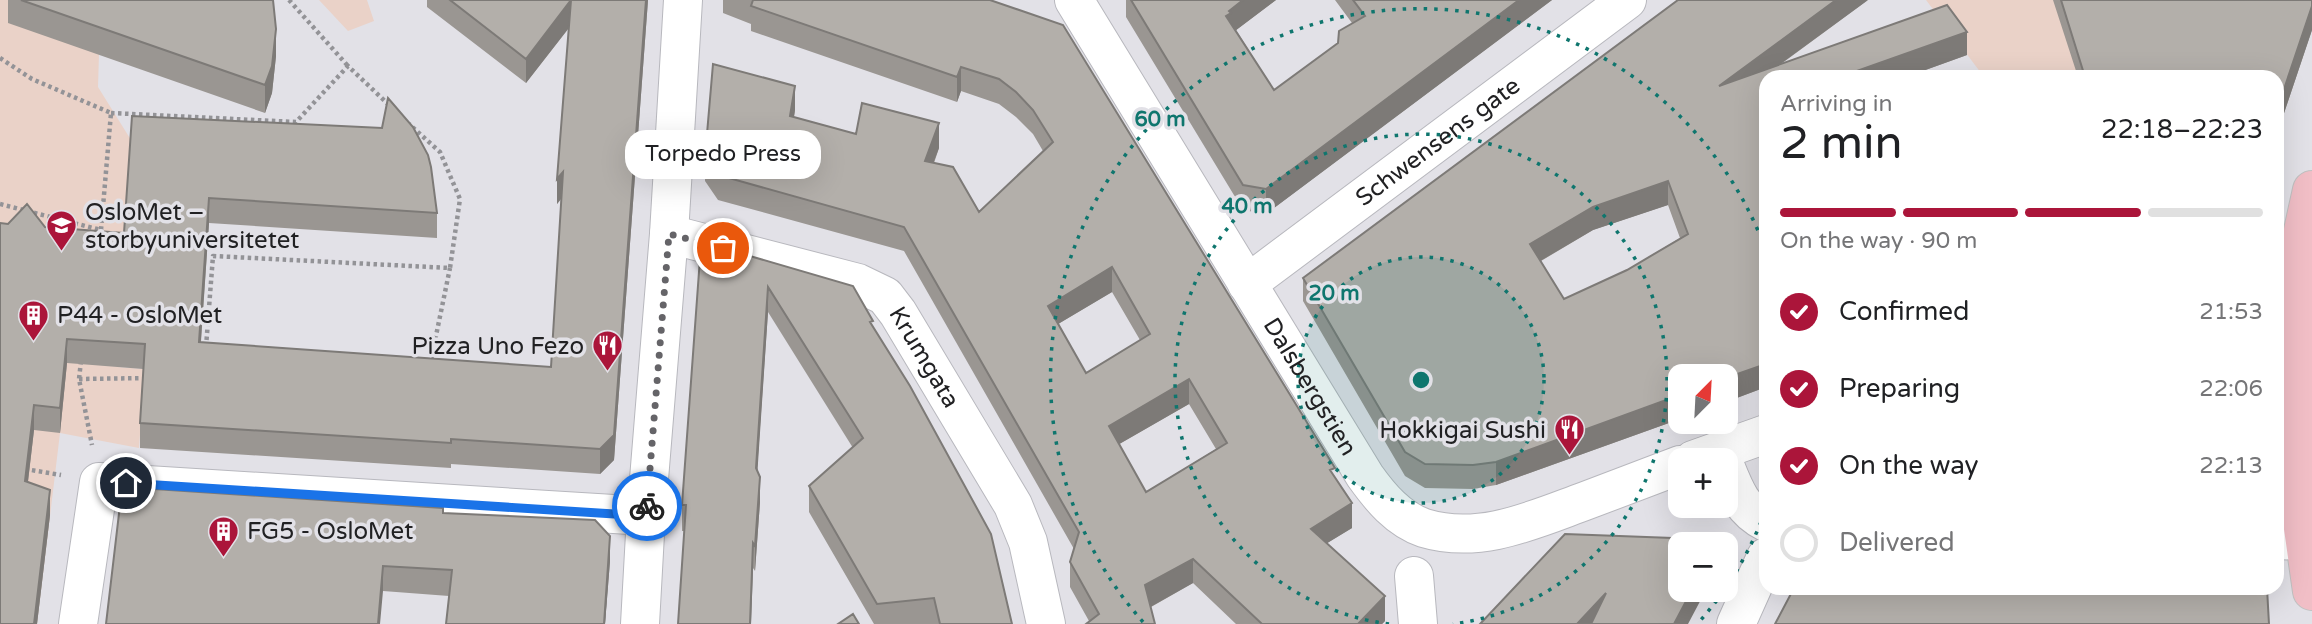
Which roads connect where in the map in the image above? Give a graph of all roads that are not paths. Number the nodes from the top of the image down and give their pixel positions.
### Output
1 (683, 0) edge
2 (1074, 0) edge
3 (1627, 0) edge
4 (2312, 190) edge
5 (669, 234) junction
6 (2297, 242) edge
7 (1247, 284) junction
8 (1759, 438) edge
9 (1738, 448) edge
10 (1668, 469) edge
11 (1738, 498) edge
12 (646, 516) junction
13 (1759, 519) edge
14 (2290, 540) edge
15 (1759, 573) edge
16 (1414, 576) dead end
17 (2312, 591) edge
18 (78, 624) edge
19 (640, 624) edge
20 (1046, 624) edge
21 (1418, 624) edge
22 (1736, 624) edge

1 - 5 street
2 - 7 street, Dalsbergstien
3 - 7 street, Schwensens gate
4 - 6 main road
5 - 12 street
5 - 20 street, Krumgata
6 - 14 main road
7 - 10 street, Dalsbergstien
8 - 9 street
11 - 13 street
12 - 18 street
12 - 19 street
14 - 17 main road
15 - 22 street
16 - 21 street

